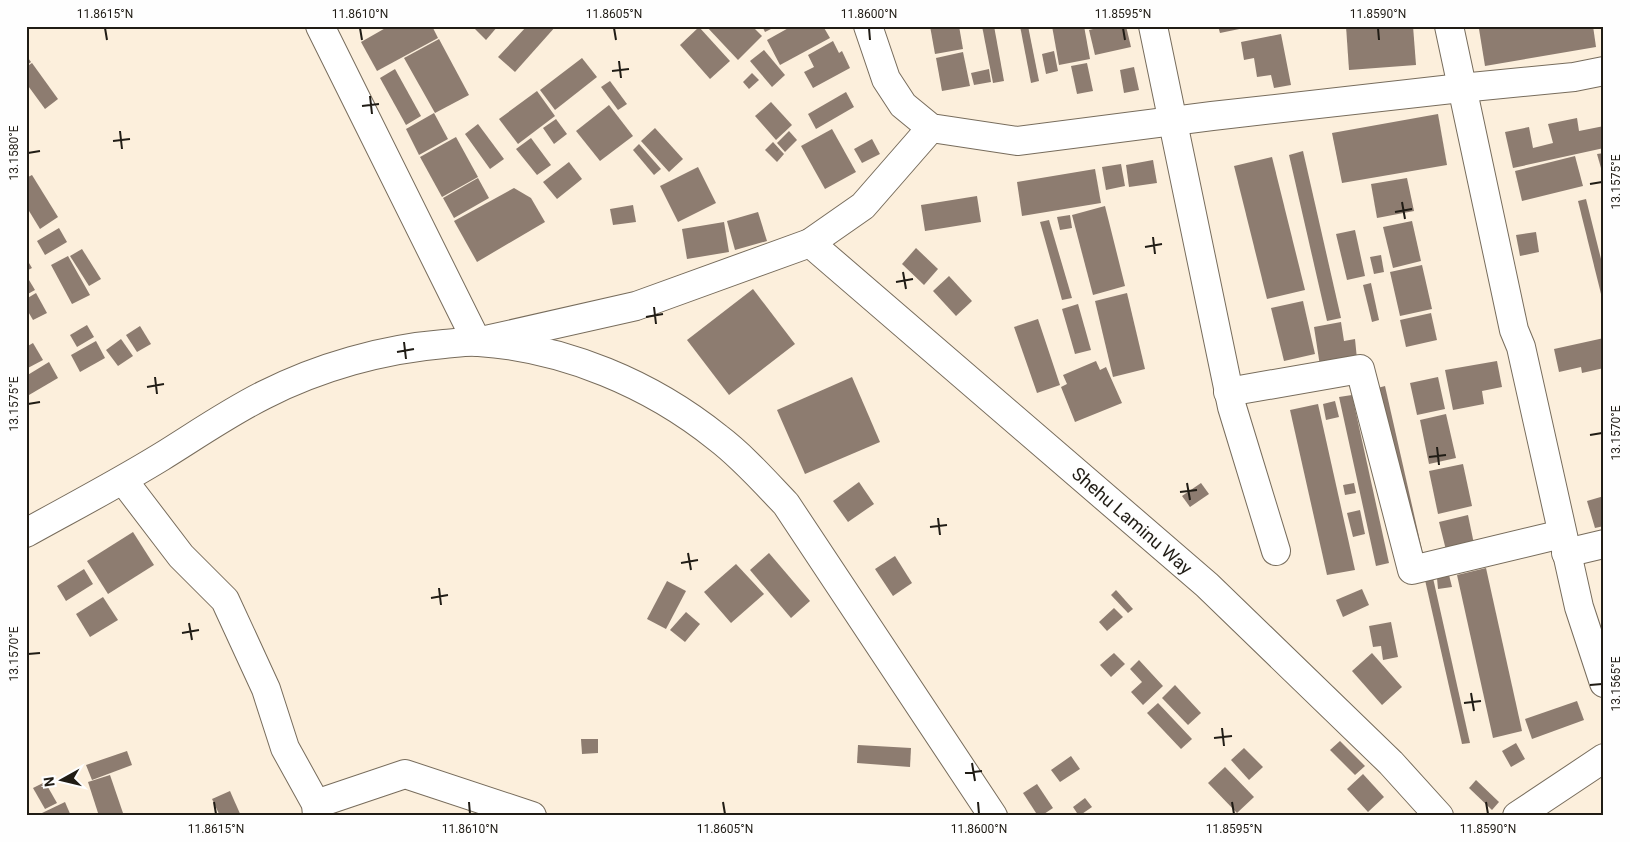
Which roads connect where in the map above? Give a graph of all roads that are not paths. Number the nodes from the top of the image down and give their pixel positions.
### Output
1 (320, 26) edge
2 (868, 26) edge
3 (1153, 26) edge
4 (1449, 26) edge
5 (1604, 71) edge
6 (1461, 88) junction
7 (1172, 122) junction
8 (931, 128) junction
9 (810, 242) junction
10 (477, 342) junction
11 (1228, 392) junction
12 (123, 480) junction
13 (26, 533) edge
14 (1564, 544) junction
15 (1604, 544) edge
16 (1276, 551) dead end
17 (1604, 682) edge
18 (1604, 758) edge
19 (317, 810) edge
20 (532, 816) edge
21 (993, 816) edge
22 (1439, 816) edge
23 (1517, 816) edge

1 - 10 street
2 - 8 street
3 - 7 street
4 - 6 street
5 - 6 street
6 - 7 street
6 - 14 street
7 - 8 street
7 - 11 street
8 - 9 street
9 - 10 street
9 - 22 street, Shehu Laminu Way
10 - 12 street
10 - 21 street
11 - 14 street
11 - 16 street
12 - 13 street
12 - 19 street
14 - 15 street
14 - 17 street
18 - 23 street
19 - 20 street

